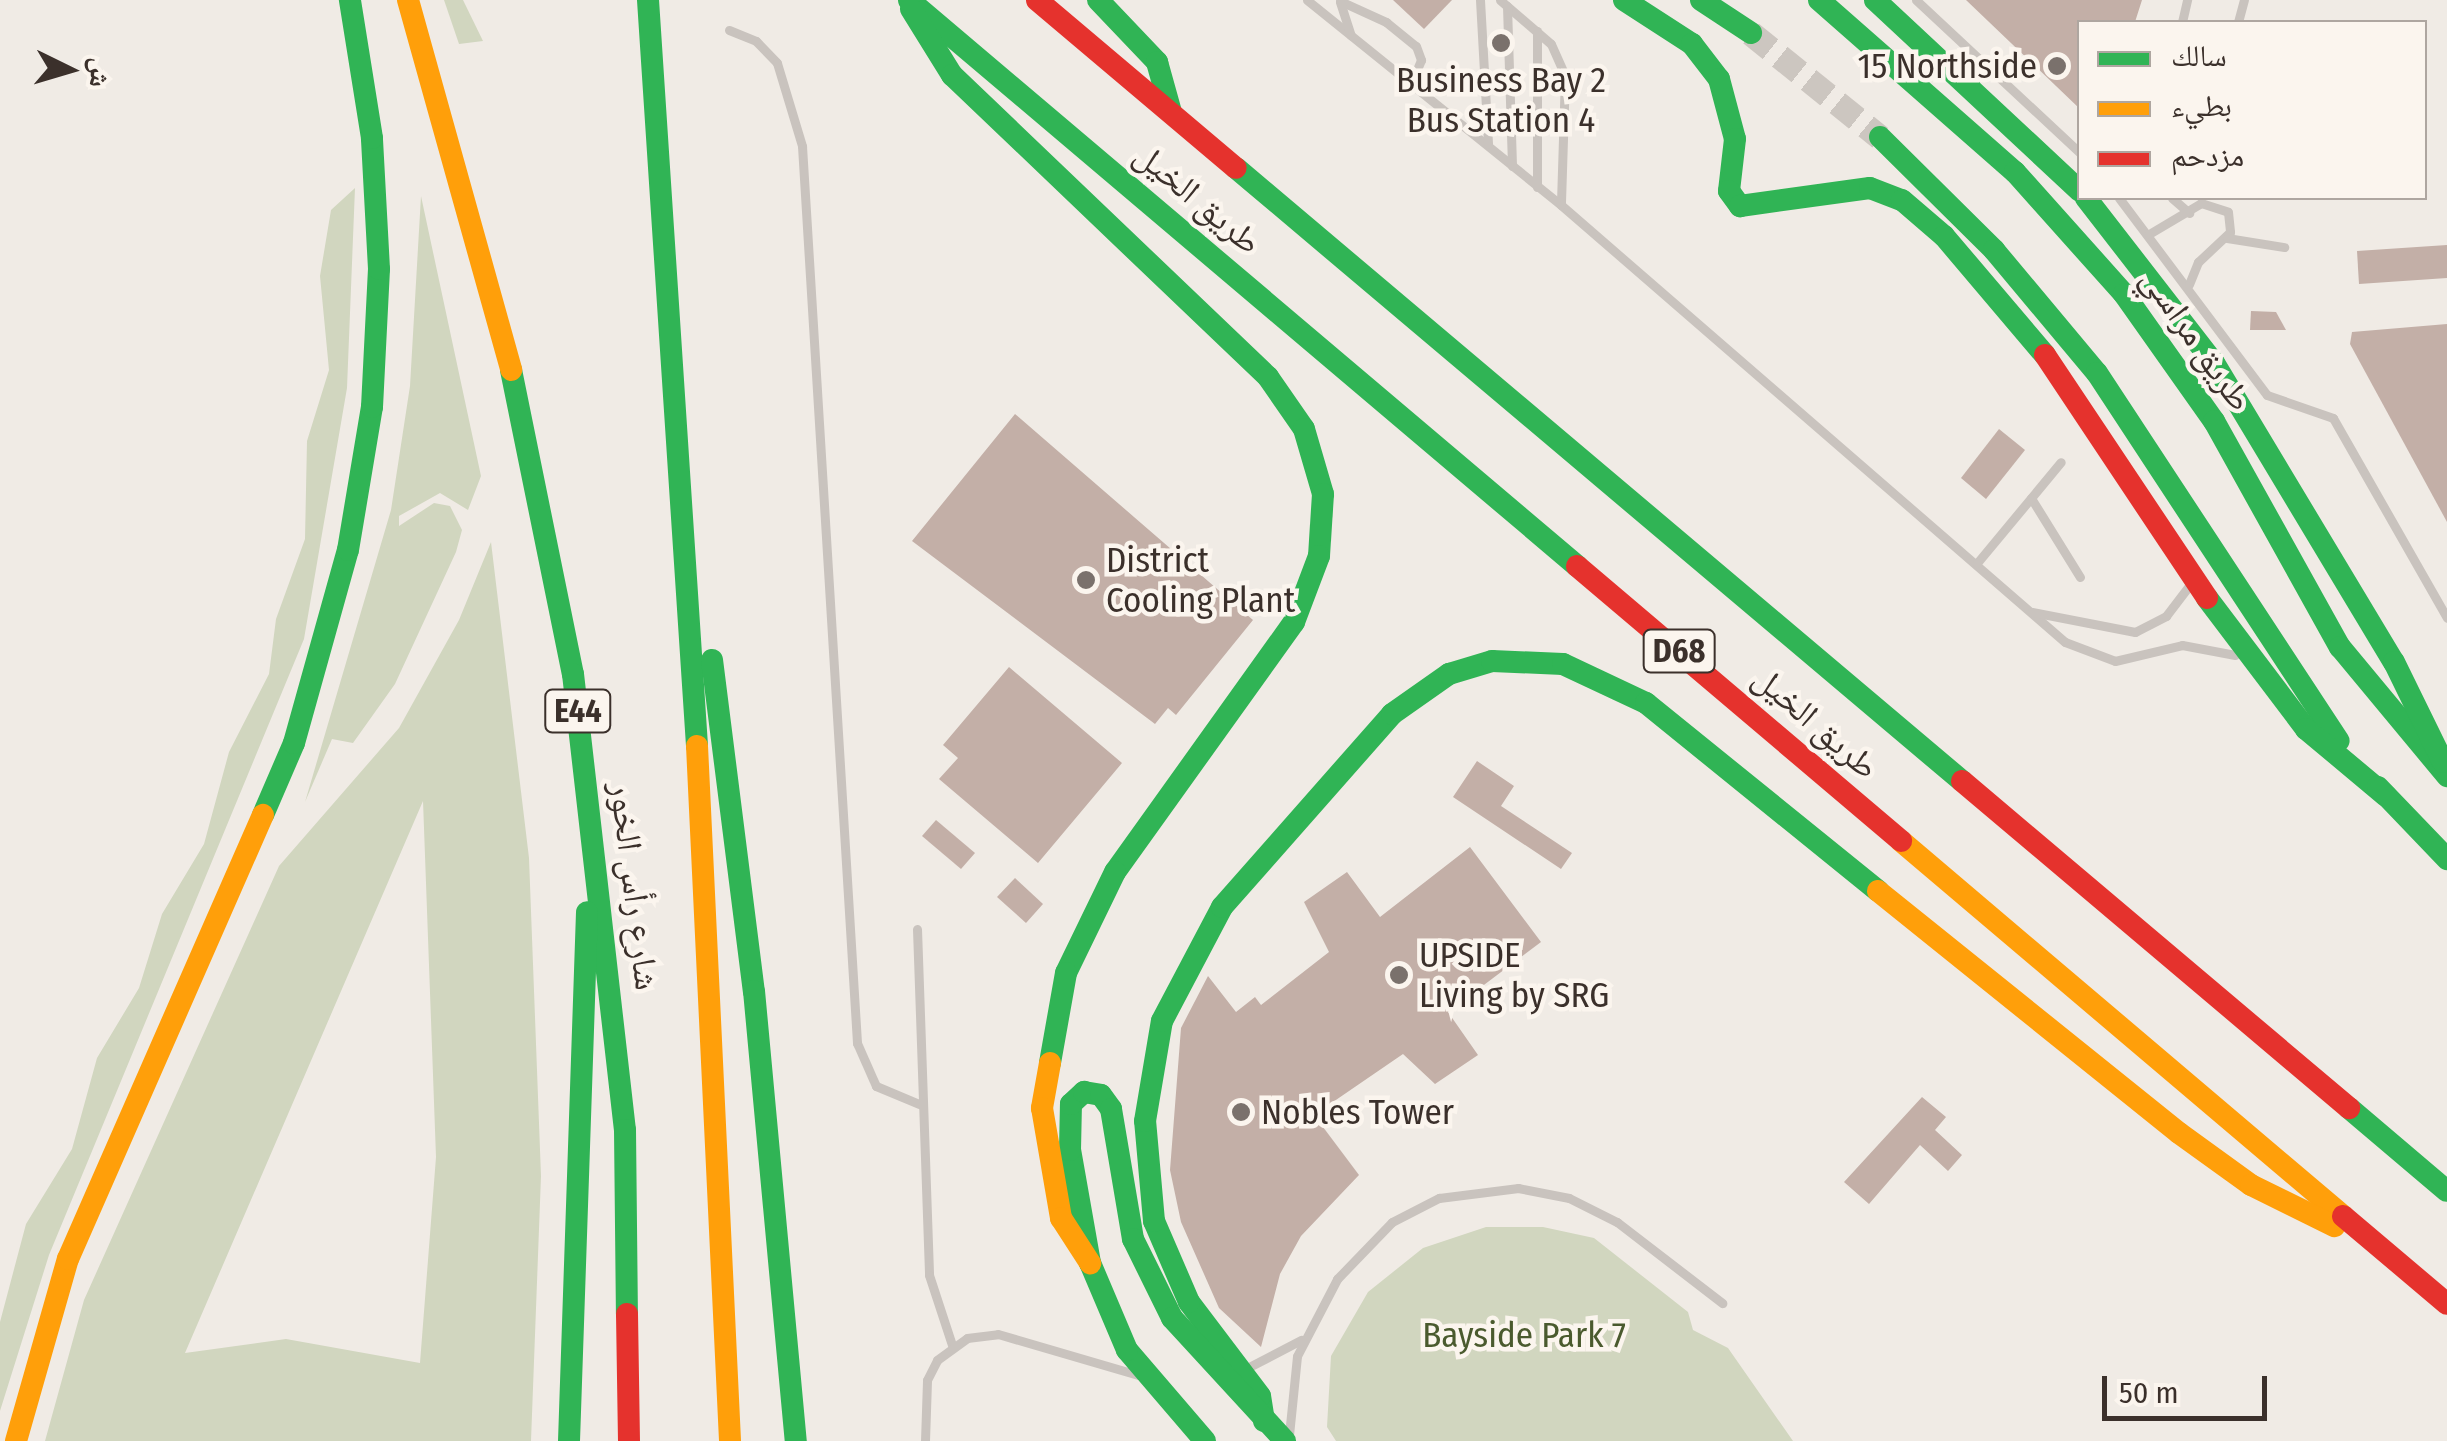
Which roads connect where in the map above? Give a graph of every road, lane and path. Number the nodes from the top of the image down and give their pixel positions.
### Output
1 (350, 0) edge
2 (408, 0) edge
3 (648, 0) edge
4 (909, 0) edge
5 (1037, 0) edge
6 (1098, 0) edge
7 (1306, 0) edge
8 (1480, 0) edge
9 (1624, 0) edge
10 (1701, 0) edge
11 (1819, 0) edge
12 (1875, 0) edge
13 (1916, 0) edge
14 (1340, 1) edge
15 (1504, 3) edge
16 (728, 30) dead end
17 (1536, 31) junction
18 (1751, 34) tunnel mouth
19 (1352, 38) junction
20 (1411, 84) junction
21 (1171, 112) junction
22 (1880, 137) tunnel mouth
23 (1488, 144) junction
24 (2077, 150) edge
25 (1512, 166) junction
26 (1537, 187) junction
27 (2077, 188) edge
28 (2088, 200) edge
29 (2121, 200) edge
30 (2174, 200) edge
31 (2223, 202) edge
32 (1561, 206) junction
33 (2189, 213) junction
34 (2149, 234) junction
35 (2227, 238) junction
36 (2284, 246) dead end
37 (2189, 284) junction
38 (2236, 348) junction
39 (2214, 363) junction
40 (2061, 462) dead end
41 (2032, 498) junction
42 (685, 500) junction
43 (1978, 563) junction
44 (2080, 577) dead end
45 (2194, 578) junction
46 (2029, 612) junction
47 (2447, 618) edge
48 (2247, 660) junction
49 (2447, 774) edge
50 (2386, 796) junction
51 (589, 808) junction
52 (2447, 859) edge
53 (918, 929) dead end
54 (920, 1104) junction
55 (2447, 1191) edge
56 (2363, 1238) junction
57 (1090, 1263) junction
58 (1722, 1303) dead end
59 (2447, 1304) edge
60 (1306, 1335) junction
61 (952, 1346) junction
62 (1237, 1368) junction
63 (1145, 1377) junction
64 (1264, 1421) junction
65 (16, 1441) edge
66 (569, 1441) edge
67 (629, 1441) edge
68 (730, 1441) edge
69 (796, 1441) edge
70 (925, 1441) edge
71 (1204, 1441) edge
72 (1288, 1441) edge

1 - 65 main road
2 - 51 main road, شارع رأس الخور / E44
3 - 42 main road, شارع رأس الخور
4 - 56 main road, طريق الخيل / D68
4 - 57 main road
5 - 21 main road, طريق الخيل / D68
6 - 21 main road
7 - 19 lane
8 - 23 lane
9 - 45 main road
10 - 18 main road
11 - 49 main road, طريق مراسي
12 - 27 main road
13 - 24 lane
14 - 19 lane
14 - 20 lane
15 - 17 lane
15 - 25 lane
16 - 54 lane
17 - 26 lane
17 - 32 lane
19 - 20 lane
20 - 23 lane
21 - 55 main road, طريق الخيل / D68
22 - 50 main road
23 - 25 lane
25 - 26 lane
26 - 32 lane
28 - 39 main road
29 - 34 lane
30 - 33 lane
31 - 33 lane
31 - 35 lane
32 - 43 lane
33 - 34 lane
34 - 37 lane
35 - 36 lane
35 - 37 lane
37 - 38 lane
38 - 39 main road
38 - 47 lane
39 - 49 main road
40 - 41 lane
41 - 43 lane
41 - 44 lane
42 - 68 main road, شارع رأس الخور
42 - 69 main road
43 - 46 lane
45 - 46 lane
45 - 48 main road
46 - 48 lane
48 - 50 main road
50 - 52 main road
51 - 66 main road
51 - 67 main road, شارع رأس الخور / E44
53 - 54 lane
54 - 61 lane
56 - 59 main road, طريق الخيل / D68
56 - 62 main road
57 - 63 main road
57 - 64 main road
58 - 60 lane
60 - 62 lane
60 - 72 lane
61 - 63 lane
61 - 70 lane
62 - 64 main road
63 - 71 main road
64 - 72 main road

